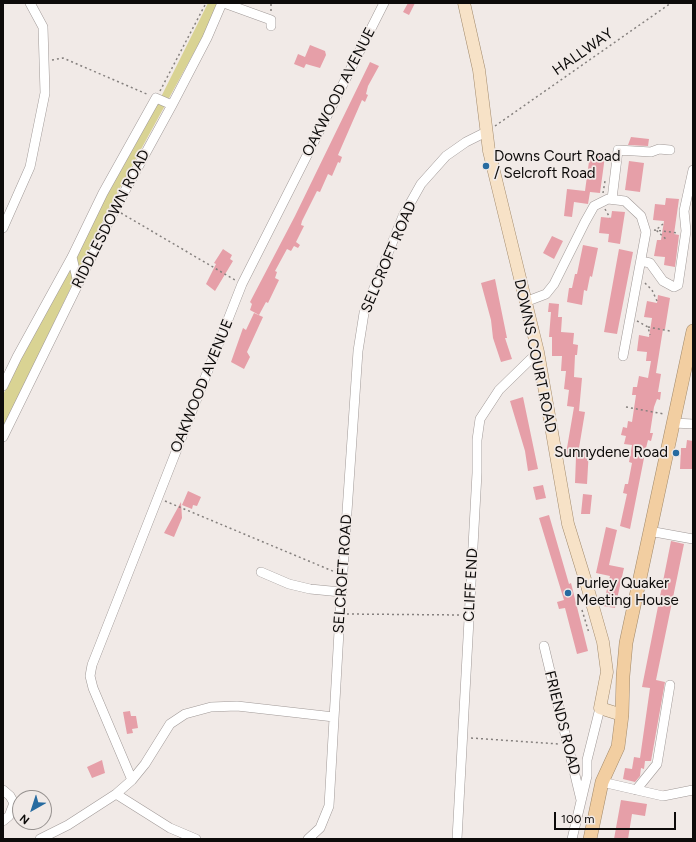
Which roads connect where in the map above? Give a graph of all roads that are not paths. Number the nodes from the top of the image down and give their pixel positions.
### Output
1 (30, 3) edge
2 (223, 3) edge
3 (384, 3) edge
4 (464, 3) edge
5 (271, 20) road end
6 (172, 105) junction
7 (486, 132) junction
8 (670, 150) dead end
9 (693, 170) edge
10 (612, 199) junction
11 (3, 228) edge
12 (72, 257) junction
13 (642, 261) junction
14 (78, 283) junction
15 (525, 302) junction
16 (693, 331) edge
17 (538, 352) junction
18 (623, 356) dead end
19 (3, 386) edge
20 (674, 423) junction
21 (693, 424) edge
22 (3, 437) edge
23 (649, 531) junction
24 (693, 538) edge
25 (260, 572) dead end
26 (341, 592) junction
27 (544, 646) dead end
28 (670, 685) dead end
29 (600, 708) junction
30 (622, 715) junction
31 (334, 717) junction
32 (132, 780) junction
33 (602, 782) junction
34 (3, 790) edge
35 (636, 790) junction
36 (693, 790) edge
37 (116, 794) junction
38 (581, 800) junction
39 (3, 821) edge
40 (40, 839) edge
41 (196, 839) edge
42 (308, 839) edge
43 (457, 839) edge
44 (572, 839) edge
45 (590, 839) edge

1 - 11 street
2 - 5 street
2 - 6 street, RIDDLESDOWN ROAD
3 - 32 street, OAKWOOD AVENUE
4 - 7 main road, DOWNS COURT ROAD
6 - 12 street
6 - 14 street, RIDDLESDOWN ROAD
7 - 15 main road, DOWNS COURT ROAD
7 - 26 street, SELCROFT ROAD
8 - 10 street
9 - 13 street
10 - 13 street
10 - 15 street
12 - 14 street
12 - 19 street
13 - 18 street
14 - 22 street, RIDDLESDOWN ROAD
15 - 17 main road, DOWNS COURT ROAD
16 - 20 highway
17 - 29 main road, DOWNS COURT ROAD
17 - 43 street, CLIFF END
20 - 21 street
20 - 23 highway
23 - 24 street
23 - 30 highway
25 - 26 street
26 - 31 street, SELCROFT ROAD
27 - 38 street, FRIENDS ROAD
28 - 35 street
29 - 30 main road
29 - 38 street
30 - 33 highway
31 - 32 street
31 - 42 street, SELCROFT ROAD
32 - 37 street
33 - 35 street
33 - 45 highway
34 - 39 street
35 - 36 street
37 - 40 street
37 - 41 street
38 - 44 street

